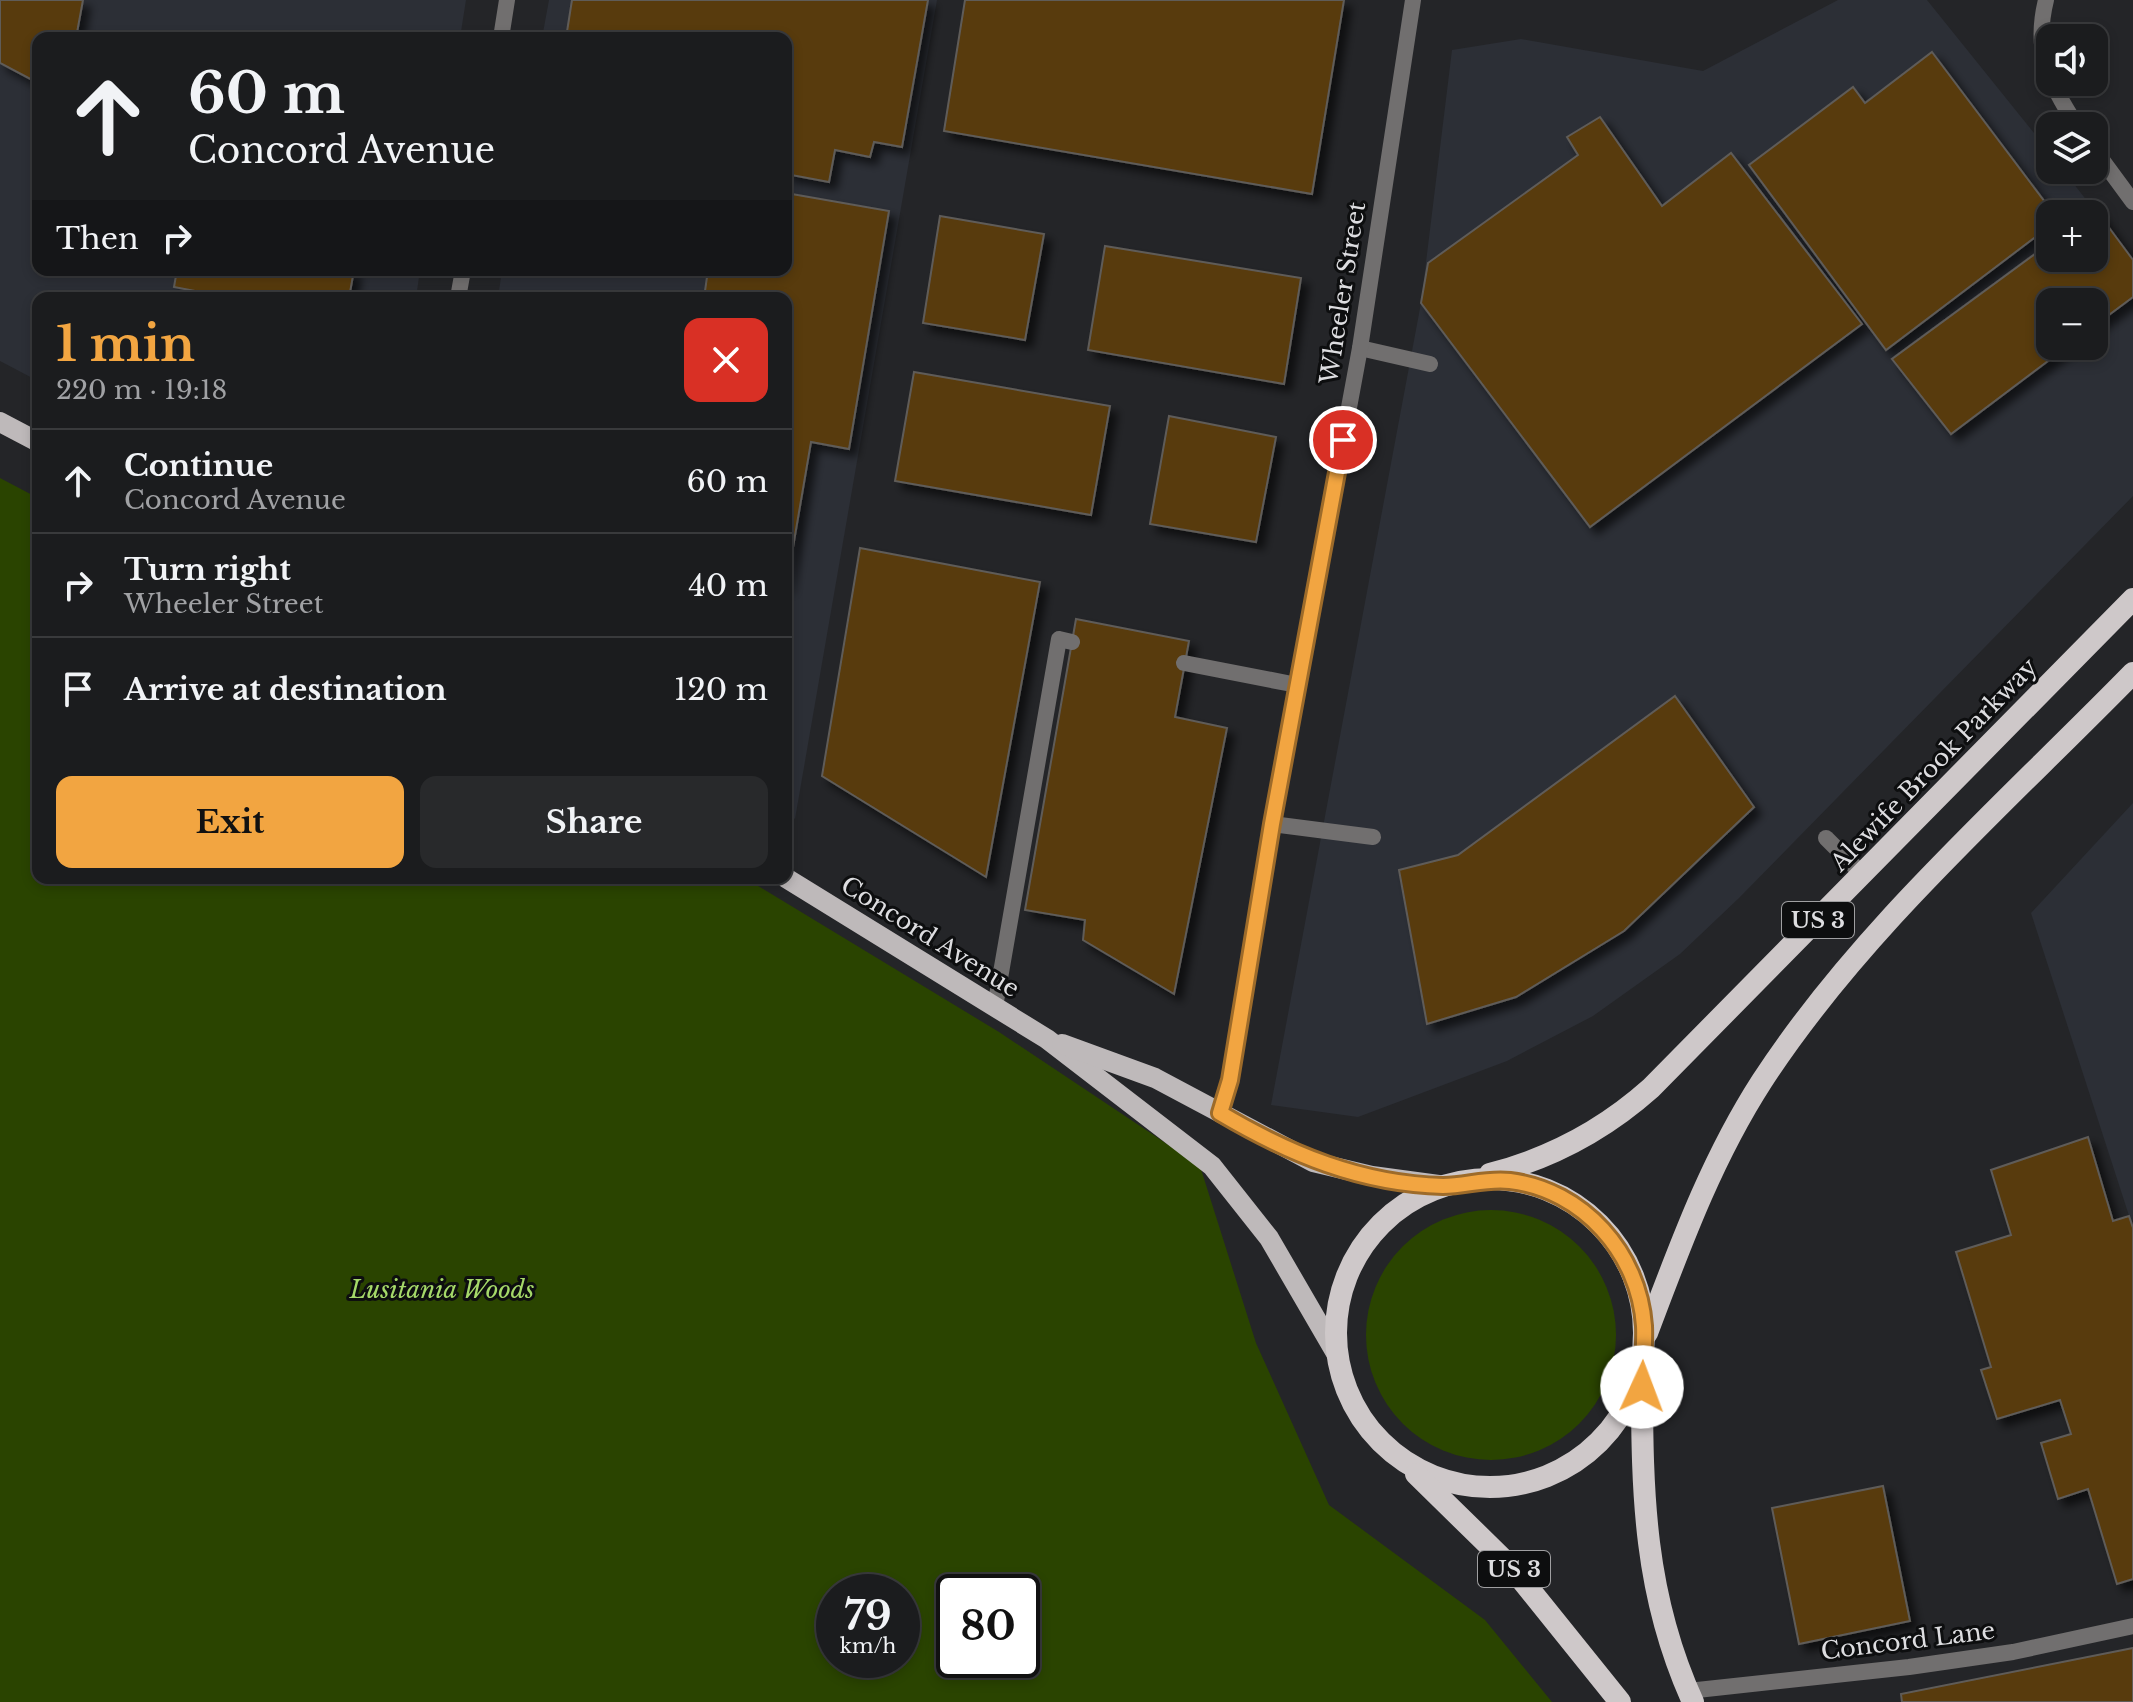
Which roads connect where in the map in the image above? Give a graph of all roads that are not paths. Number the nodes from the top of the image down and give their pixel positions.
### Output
1 (507, 0) edge
2 (1413, 0) edge
3 (2046, 0) edge
4 (502, 32) edge
5 (2068, 112) edge
6 (2108, 168) edge
7 (2133, 202) edge
8 (1360, 348) junction
9 (1430, 364) dead end
10 (0, 422) edge
11 (32, 439) edge
12 (2133, 599) edge
13 (1072, 642) dead end
14 (1184, 663) dead end
15 (2133, 673) edge
16 (1297, 685) junction
17 (1272, 824) junction
18 (1373, 837) dead end
19 (1826, 838) dead end
20 (1863, 875) junction
21 (792, 882) edge
22 (995, 1007) junction
23 (1047, 1039) junction
24 (1220, 1113) junction
25 (1454, 1184) junction
26 (1643, 1350) junction
27 (1337, 1355) junction
28 (1391, 1451) junction
29 (2133, 1626) edge
30 (1690, 1696) edge
31 (1620, 1702) edge

1 - 4 street
2 - 8 street, Wheeler Street
3 - 5 street
6 - 7 street
8 - 9 street
8 - 16 street, Wheeler Street
10 - 11 main road
12 - 20 highway, Alewife Brook Parkway / US 3
13 - 22 street
14 - 16 street
15 - 26 highway, US 3
16 - 17 street, Wheeler Street
17 - 18 street
17 - 24 street, Wheeler Street
19 - 20 street
20 - 25 highway, Alewife Brook Parkway / US 3
21 - 22 main road, Concord Avenue
22 - 23 main road, Concord Avenue
23 - 24 main road, Concord Avenue
23 - 27 main road, Concord Avenue
24 - 25 main road, Concord Avenue
25 - 26 highway
25 - 27 highway, US 3
26 - 28 highway
26 - 30 highway, US 3
27 - 28 highway, US 3
28 - 31 highway, US 3
29 - 30 street, Concord Lane

